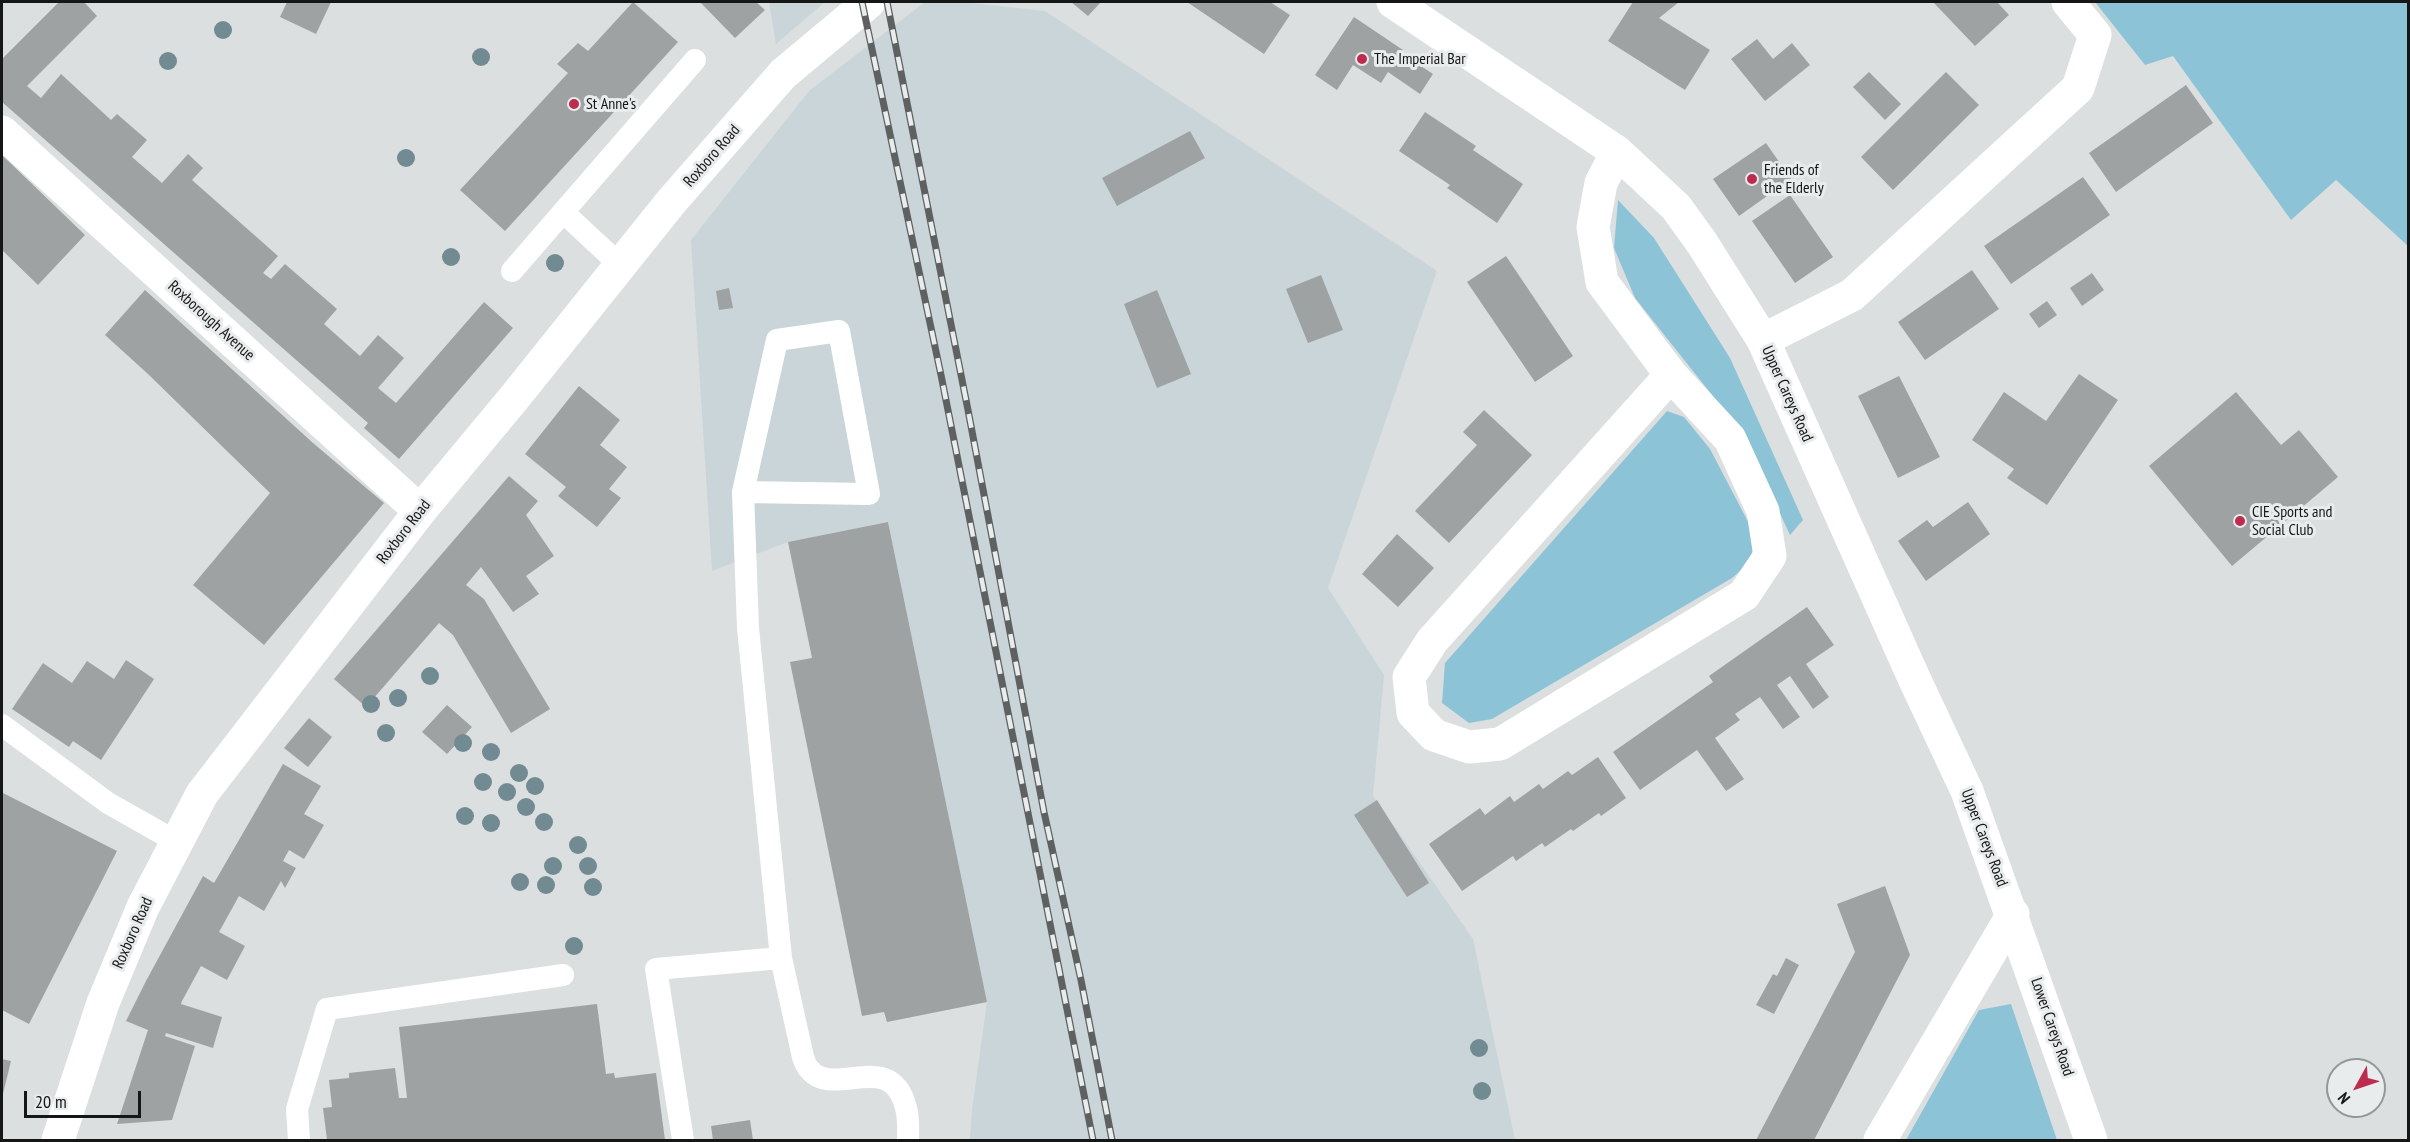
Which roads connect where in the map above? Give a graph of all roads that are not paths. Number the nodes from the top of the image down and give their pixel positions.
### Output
1 (869, 2) edge
2 (1394, 2) edge
3 (2068, 2) edge
4 (1431, 12) edge
5 (695, 60) dead end
6 (2, 132) edge
7 (1617, 152) junction
8 (563, 212) junction
9 (620, 265) junction
10 (512, 271) dead end
11 (1762, 340) junction
12 (1671, 375) junction
13 (743, 492) junction
14 (420, 511) junction
15 (2, 725) edge
16 (177, 842) junction
17 (2013, 914) junction
18 (781, 958) junction
19 (563, 975) dead end
20 (58, 1140) edge
21 (299, 1140) edge
22 (683, 1140) edge
23 (908, 1140) edge
24 (1880, 1140) edge
25 (2091, 1140) edge

1 - 9 street, Roxboro Road
2 - 4 street, Upper Careys Road
3 - 11 street
4 - 7 street, Upper Careys Road
5 - 8 lane
6 - 14 street, Roxborough Avenue
7 - 11 street, Upper Careys Road
7 - 12 street
8 - 9 lane
8 - 10 lane
9 - 14 street, Roxboro Road
11 - 17 street, Upper Careys Road
12 - 12 street
13 - 13 lane
13 - 18 lane
14 - 16 street, Roxboro Road
15 - 16 lane
16 - 20 street, Roxboro Road
17 - 24 street
17 - 25 street, Lower Careys Road
18 - 22 lane
18 - 23 lane
19 - 21 lane

